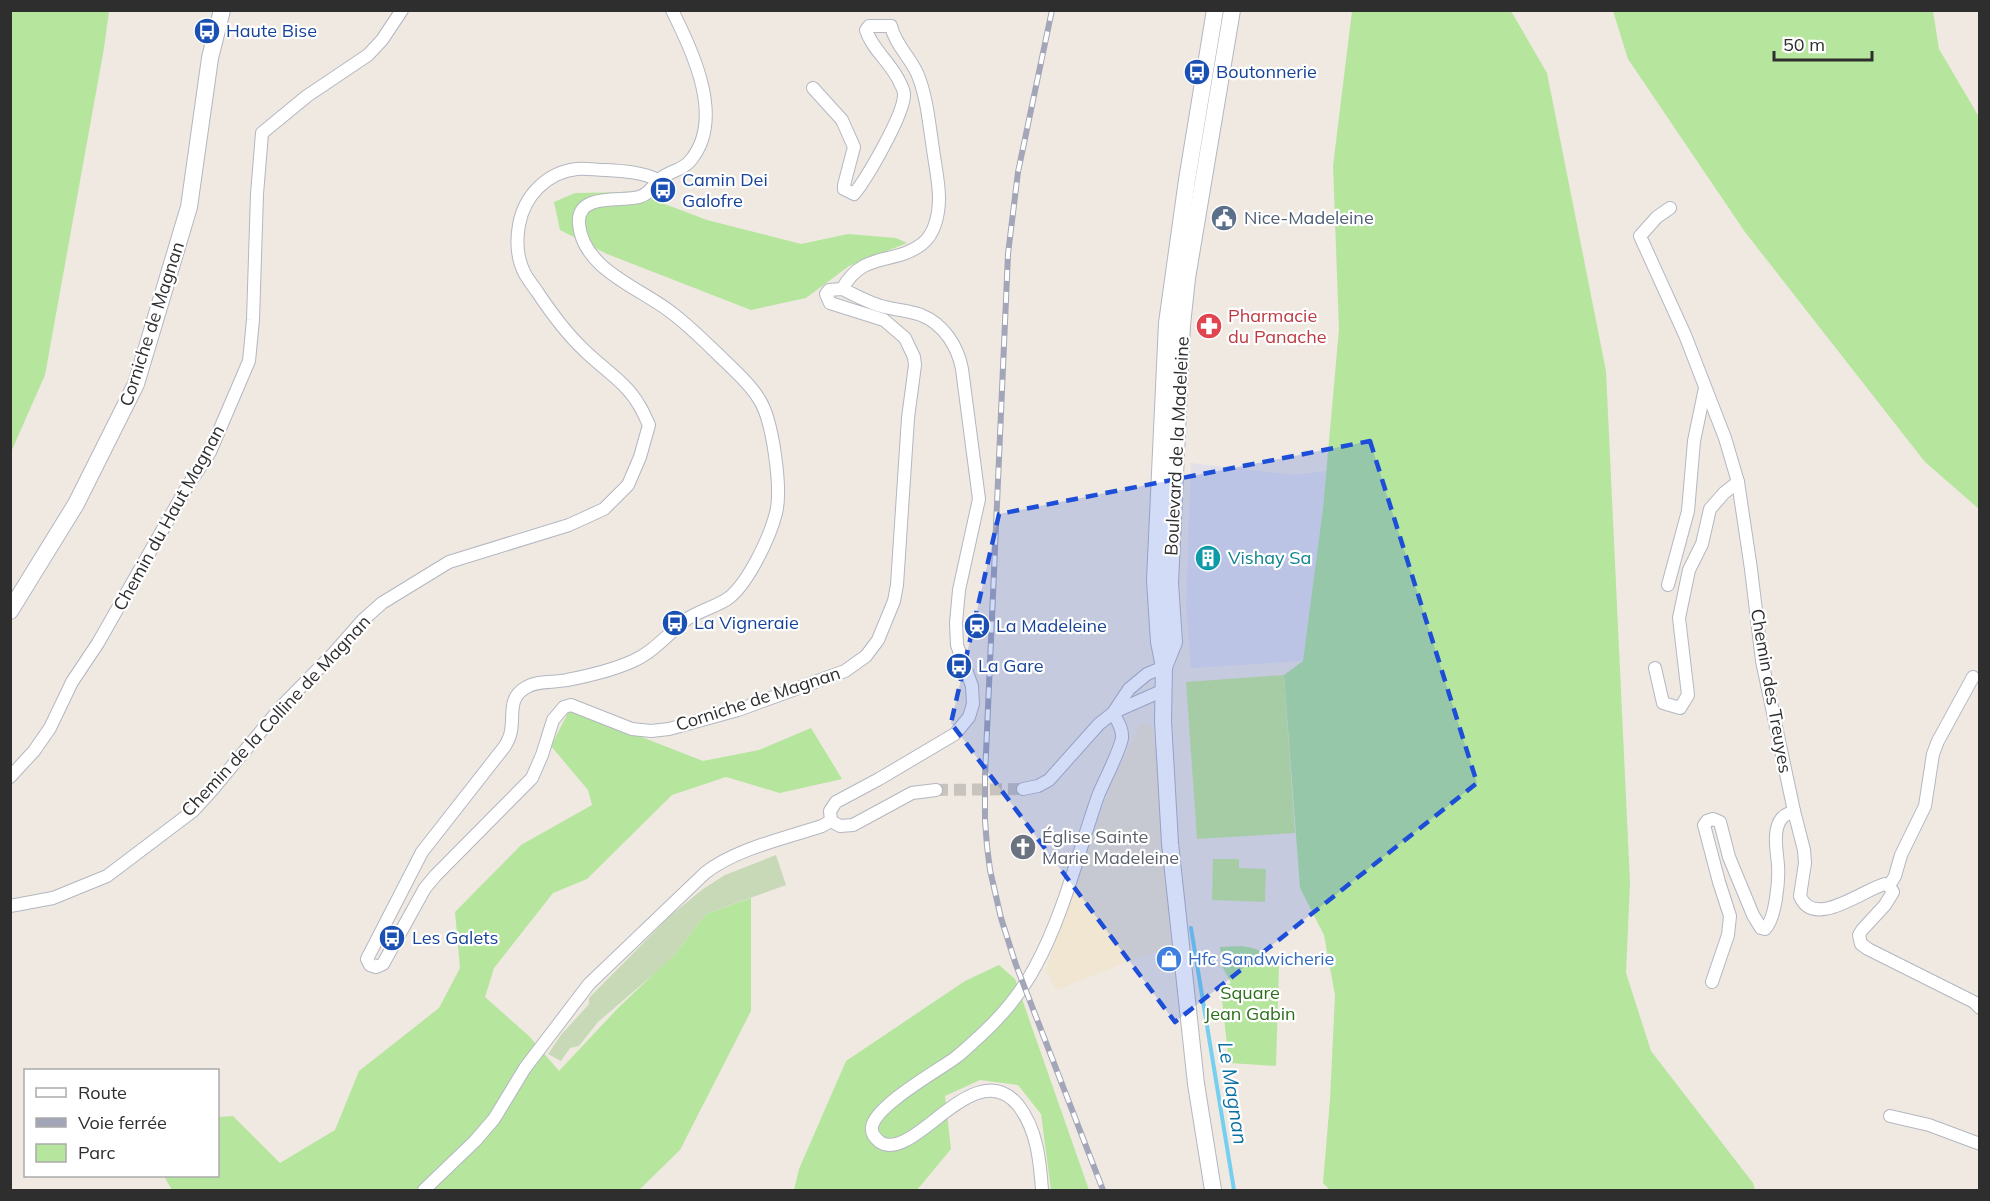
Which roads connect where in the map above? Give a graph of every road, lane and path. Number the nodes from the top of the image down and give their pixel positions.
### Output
1 (222, 10) edge
2 (402, 10) edge
3 (672, 10) edge
4 (1215, 10) edge
5 (1232, 10) edge
6 (813, 88) dead end
7 (658, 180) junction
8 (1670, 208) dead end
9 (842, 289) junction
10 (1706, 387) junction
11 (1738, 482) junction
12 (1668, 585) dead end
13 (10, 611) edge
14 (1164, 667) junction
15 (1655, 668) dead end
16 (1972, 677) dead end
17 (1164, 690) junction
18 (1113, 713) junction
19 (10, 777) edge
20 (1023, 789) tunnel mouth
21 (936, 790) tunnel mouth
22 (1794, 811) junction
23 (831, 821) junction
24 (1889, 886) junction
25 (10, 906) edge
26 (1712, 982) dead end
27 (1978, 1002) edge
28 (1890, 1116) dead end
29 (1980, 1144) edge
30 (424, 1191) edge
31 (1042, 1191) edge
32 (1213, 1191) edge

1 - 13 street, Corniche de Magnan
2 - 19 street, Chemin du Haut Magnan
3 - 7 street, Corniche de Magnan
4 - 14 street, Boulevard de la Madeleine
5 - 14 street, Boulevard de la Madeleine
6 - 9 street
7 - 9 street, Corniche de Magnan
7 - 25 street, Chemin de la Colline de Magnan
8 - 10 street, Chemin des Treuyes
9 - 23 street
10 - 11 street, Chemin des Treuyes
10 - 12 street
11 - 15 street
11 - 22 street, Chemin des Treuyes
14 - 17 street, Boulevard de la Madeleine
14 - 18 street
16 - 24 street
17 - 18 street
17 - 32 street, Boulevard de la Madeleine
18 - 20 street
18 - 31 street
21 - 23 street
22 - 24 street, Chemin des Treuyes
22 - 26 street
23 - 30 street
24 - 27 street
28 - 29 street

